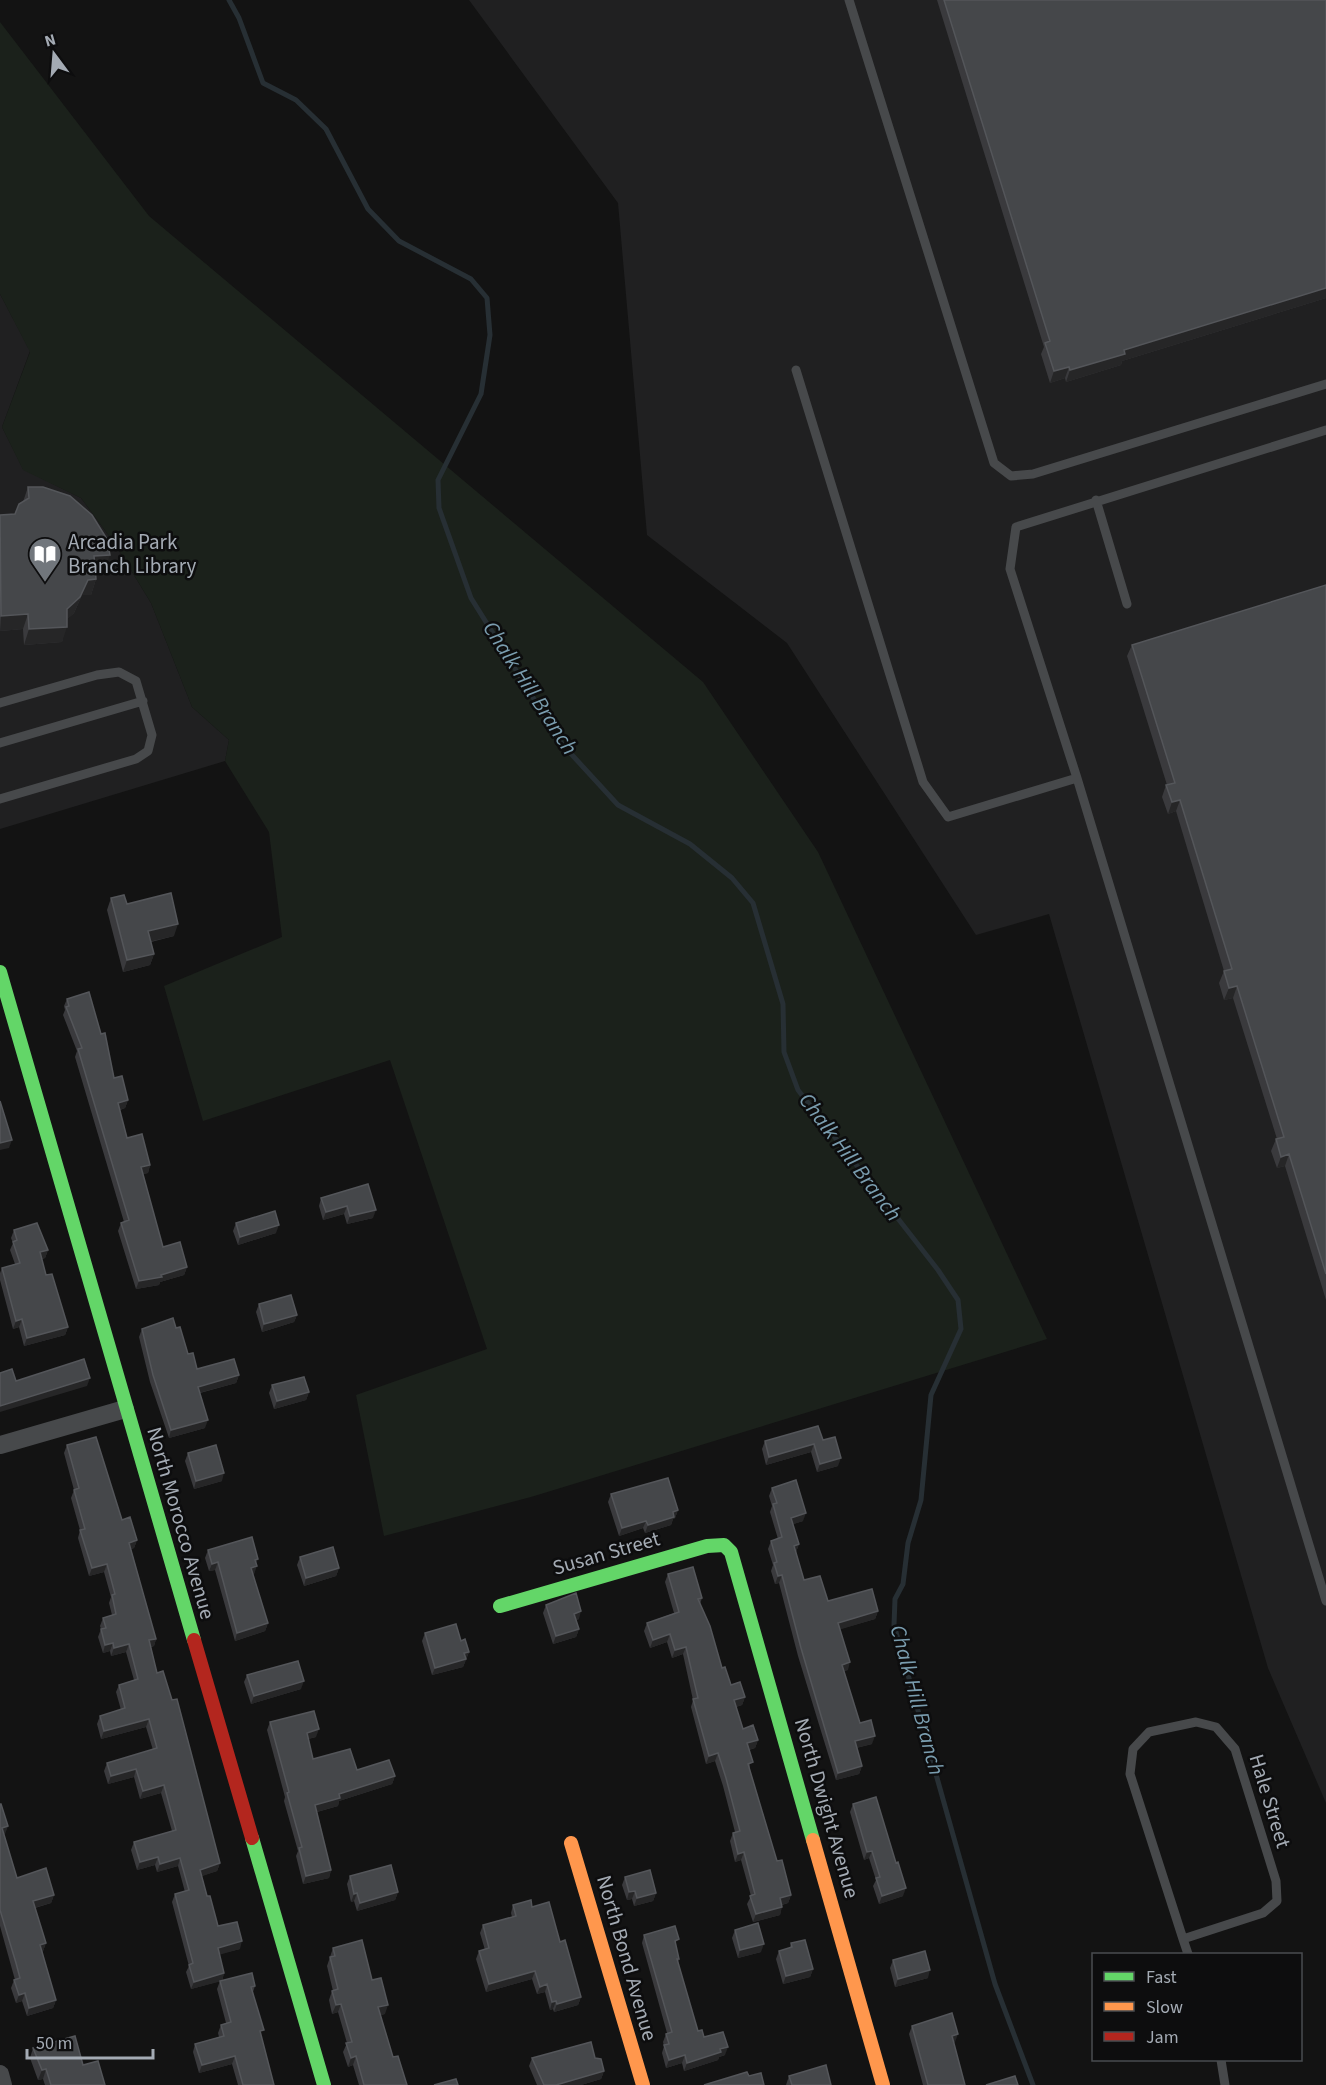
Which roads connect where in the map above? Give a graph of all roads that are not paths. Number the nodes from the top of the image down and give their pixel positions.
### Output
1 (849, 0) edge
2 (796, 370) dead end
3 (1326, 384) edge
4 (1326, 429) edge
5 (1096, 500) junction
6 (1127, 604) dead end
7 (143, 701) junction
8 (0, 703) edge
9 (0, 743) edge
10 (1077, 778) junction
11 (0, 799) edge
12 (0, 972) edge
13 (126, 1409) junction
14 (0, 1445) edge
15 (724, 1545) joint
16 (1326, 1601) edge
17 (500, 1606) dead end
18 (571, 1844) dead end
19 (1184, 1939) junction
20 (1188, 1953) edge
21 (1221, 2061) edge
22 (0, 2074) edge
23 (3, 2085) edge
24 (324, 2085) edge
25 (642, 2085) edge
26 (883, 2085) edge
27 (1226, 2085) edge

1 - 3 lane
2 - 10 lane
4 - 5 lane
5 - 6 lane
5 - 10 lane
7 - 8 lane
7 - 9 lane
7 - 11 lane
10 - 16 lane
12 - 13 street, North Morocco Avenue
13 - 14 street
13 - 24 street, North Morocco Avenue
15 - 17 street, Susan Street
15 - 26 street, North Dwight Avenue
18 - 25 street, North Bond Avenue
19 - 19 lane, Hale Street
19 - 20 lane, Hale Street
21 - 27 lane
22 - 23 street

